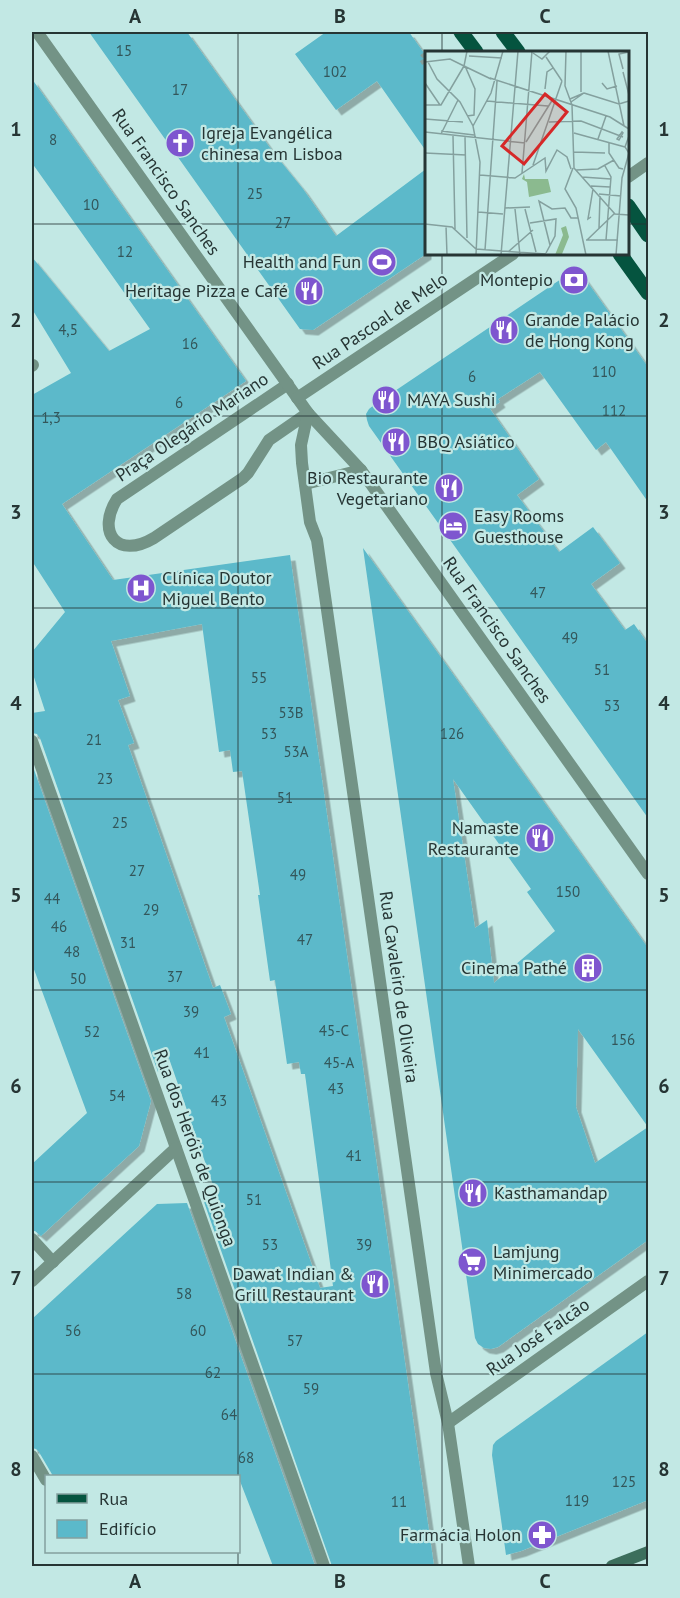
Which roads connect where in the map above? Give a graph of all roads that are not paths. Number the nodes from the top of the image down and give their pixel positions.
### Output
1 (37, 32) edge
2 (461, 32) edge
3 (503, 32) edge
4 (475, 51) edge
5 (517, 51) edge
6 (648, 163) edge
7 (629, 176) edge
8 (629, 209) edge
9 (648, 235) edge
10 (512, 255) edge
11 (621, 255) edge
12 (648, 293) edge
13 (288, 384) junction
14 (297, 398) junction
15 (308, 413) junction
16 (361, 470) junction
17 (304, 484) junction
18 (32, 741) edge
19 (648, 874) edge
20 (176, 1148) junction
21 (32, 1239) edge
22 (53, 1262) junction
23 (32, 1281) edge
24 (648, 1281) edge
25 (448, 1423) junction
26 (32, 1456) edge
27 (45, 1478) edge
28 (648, 1552) edge
29 (324, 1566) edge
30 (469, 1566) edge
31 (612, 1566) edge

1 - 13 street, Rua Francisco Sanches
2 - 4 main road
3 - 5 main road
6 - 7 street
8 - 9 main road
10 - 14 street, Rua Pascoal de Melo
11 - 12 main road
13 - 14 street, Rua Francisco Sanches
13 - 15 street, Praça Olegário Mariano
14 - 15 street, Rua Francisco Sanches
15 - 16 street, Rua Francisco Sanches
15 - 17 street, Rua Cavaleiro de Oliveira
16 - 17 street
16 - 19 street, Rua Francisco Sanches
17 - 25 street, Rua Cavaleiro de Oliveira
18 - 20 street, Rua dos Heróis de Quionga
20 - 22 street
20 - 29 street, Rua dos Heróis de Quionga
21 - 22 street
22 - 23 street
24 - 25 street, Rua José Falcão
25 - 30 street, Rua Cavaleiro de Oliveira
26 - 27 street
28 - 31 main road

